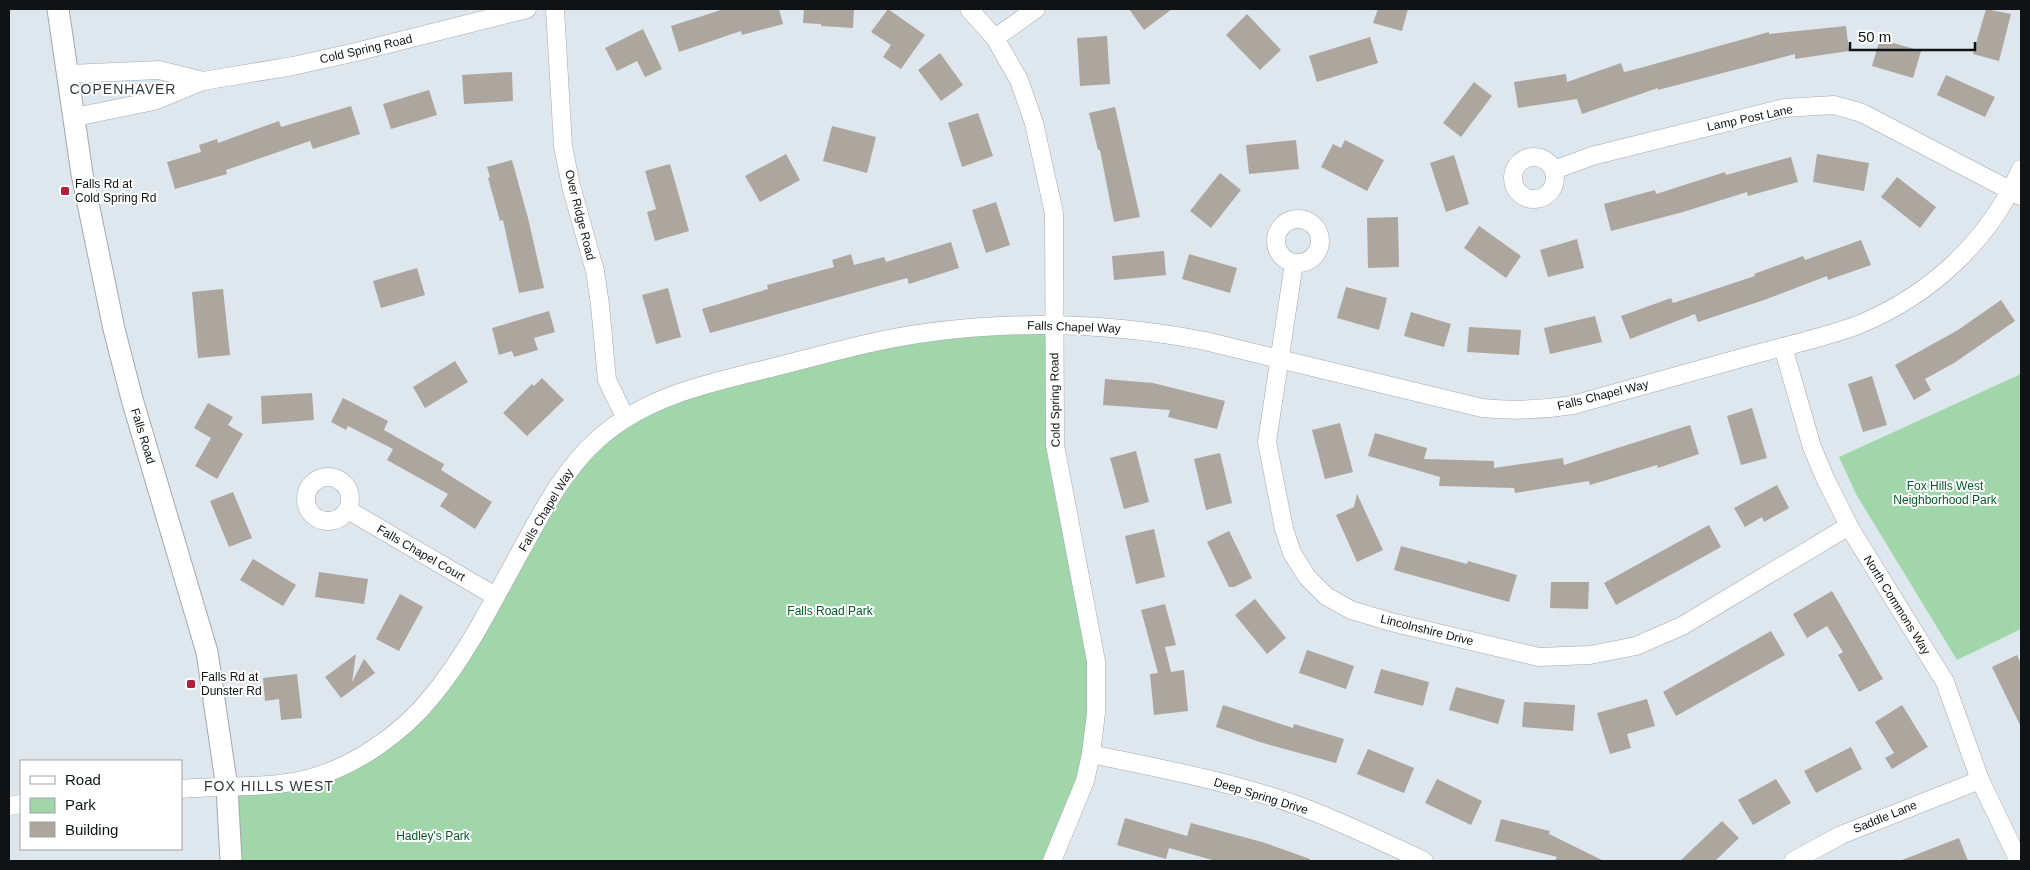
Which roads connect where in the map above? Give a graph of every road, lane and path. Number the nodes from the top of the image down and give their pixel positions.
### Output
1 (58, 9) edge
2 (528, 9) edge
3 (555, 9) edge
4 (969, 9) edge
5 (1036, 9) edge
6 (995, 38) junction
7 (69, 74) junction
8 (203, 81) junction
9 (75, 117) junction
10 (2021, 169) edge
11 (1554, 170) dead end
12 (2016, 194) edge
13 (1294, 263) dead end
14 (1053, 324) junction
15 (1783, 347) junction
16 (1280, 359) junction
17 (625, 417) junction
18 (348, 510) dead end
19 (1849, 526) junction
20 (495, 596) junction
21 (1091, 754) junction
22 (1980, 780) junction
23 (228, 788) junction
24 (182, 789) edge
25 (232, 861) edge
26 (1052, 861) edge
27 (1424, 861) edge
28 (1793, 861) edge
29 (2019, 861) edge

1 - 7 main road, Falls Road
2 - 8 street, Cold Spring Road
3 - 17 street, Over Ridge Road
4 - 6 street, Cold Spring Road
5 - 6 street
6 - 14 street, Cold Spring Road
7 - 8 street, Cold Spring Road
7 - 9 main road, Falls Road
8 - 9 street, Cold Spring Road
9 - 23 main road, Falls Road
10 - 12 street, Falls Chapel Way
11 - 12 street, Lamp Post Lane
12 - 15 street, Falls Chapel Way
13 - 16 street, Lincolnshire Drive
14 - 16 street, Falls Chapel Way
14 - 17 street, Falls Chapel Way
14 - 21 street, Cold Spring Road
15 - 16 street, Falls Chapel Way
15 - 19 street, North Commons Way
16 - 19 street, Lincolnshire Drive
17 - 20 street, Falls Chapel Way
18 - 20 street, Falls Chapel Court
19 - 22 street, North Commons Way
20 - 23 street, Falls Chapel Way
21 - 26 street, Cold Spring Road
21 - 27 street, Deep Spring Drive
22 - 28 street, Saddle Lane
22 - 29 street, North Commons Way
23 - 24 street, Falls Chapel Way
23 - 25 main road, Falls Road

